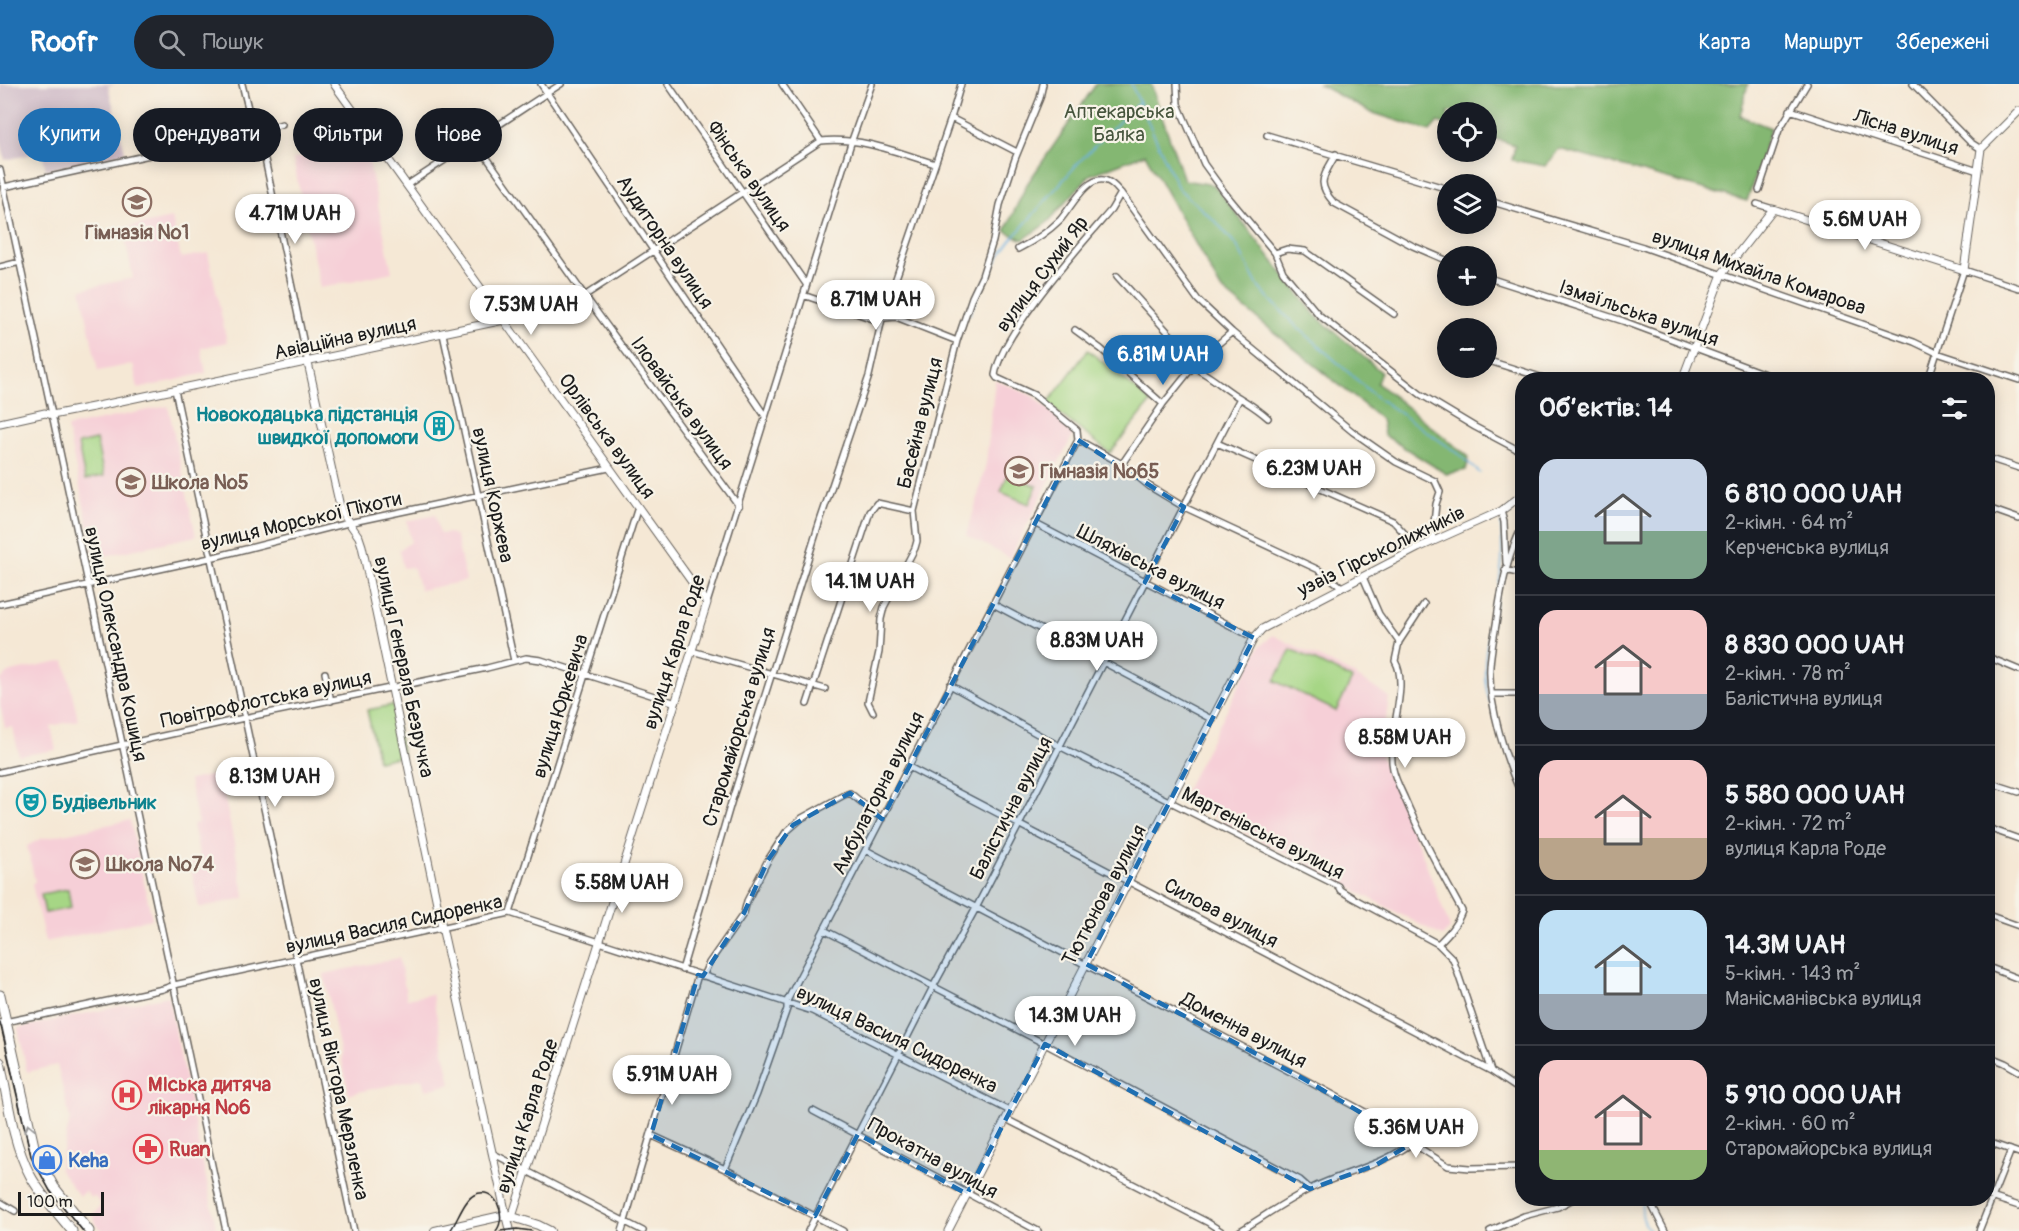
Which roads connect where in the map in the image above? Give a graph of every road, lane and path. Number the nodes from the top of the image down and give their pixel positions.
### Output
1 (242, 84) edge
2 (334, 84) edge
3 (541, 84) edge
4 (561, 84) edge
5 (668, 84) edge
6 (782, 84) edge
7 (872, 84) edge
8 (961, 84) edge
9 (1044, 84) edge
10 (1177, 84) edge
11 (1807, 84) edge
12 (1913, 84) edge
13 (548, 94) junction
14 (249, 108) edge
15 (1790, 110) junction
16 (2019, 111) edge
17 (951, 118) junction
18 (502, 124) edge
19 (1267, 135) dead end
20 (852, 140) junction
21 (821, 141) junction
22 (1981, 150) junction
23 (1017, 152) junction
24 (1336, 154) junction
25 (133, 159) edge
26 (263, 162) edge
27 (443, 162) edge
28 (490, 162) edge
29 (935, 164) junction
30 (0, 170) edge
31 (1978, 171) junction
32 (407, 185) junction
33 (1437, 186) edge
34 (4, 187) junction
35 (1760, 190) dead end
36 (741, 192) junction
37 (1121, 193) junction
38 (1497, 203) edge
39 (1757, 204) dead end
40 (1773, 209) junction
41 (1018, 249) dead end
42 (653, 250) junction
43 (1275, 253) junction
44 (1437, 256) edge
45 (20, 262) junction
46 (0, 267) edge
47 (1964, 270) junction
48 (1722, 274) junction
49 (1118, 276) dead end
50 (1497, 281) edge
51 (806, 284) junction
52 (2019, 288) edge
53 (803, 295) junction
54 (585, 296) junction
55 (1394, 315) dead end
56 (882, 319) junction
57 (504, 320) junction
58 (1075, 330) dead end
59 (1232, 332) junction
60 (443, 334) junction
61 (957, 341) junction
62 (1696, 347) junction
63 (1937, 353) junction
64 (308, 363) junction
65 (1196, 363) junction
66 (1497, 363) edge
67 (1524, 372) edge
68 (1685, 372) edge
69 (1760, 372) edge
70 (1931, 372) edge
71 (1995, 372) edge
72 (1995, 372) edge
73 (2019, 380) edge
74 (175, 390) junction
75 (1240, 398) junction
76 (1163, 404) junction
77 (52, 415) junction
78 (765, 416) junction
79 (1268, 418) dead end
80 (0, 423) edge
81 (1078, 440) junction
82 (1217, 443) junction
83 (1515, 448) edge
84 (1995, 460) edge
85 (1122, 464) junction
86 (609, 468) junction
87 (2019, 468) edge
88 (478, 497) junction
89 (1515, 501) edge
90 (739, 506) junction
91 (638, 507) junction
92 (1184, 507) junction
93 (1995, 510) edge
94 (914, 512) junction
95 (1501, 512) junction
96 (2019, 519) edge
97 (348, 523) junction
98 (1034, 523) junction
99 (1432, 542) junction
100 (1515, 542) edge
101 (1418, 548) junction
102 (210, 558) junction
103 (1505, 568) junction
104 (1515, 572) edge
105 (1363, 577) junction
106 (1146, 582) junction
107 (87, 585) junction
108 (1342, 587) junction
109 (707, 603) junction
110 (993, 603) junction
111 (0, 604) edge
112 (1424, 604) dead end
113 (1254, 638) junction
114 (1399, 642) junction
115 (692, 651) junction
116 (1995, 660) edge
117 (514, 661) junction
118 (1103, 662) junction
119 (2019, 670) edge
120 (772, 673) junction
121 (325, 674) dead end
122 (585, 675) junction
123 (813, 685) junction
124 (950, 686) junction
125 (392, 687) junction
126 (825, 689) dead end
127 (1492, 694) junction
128 (1515, 694) edge
129 (331, 701) junction
130 (676, 703) junction
131 (807, 704) dead end
132 (873, 712) dead end
133 (244, 718) junction
134 (1213, 720) junction
135 (124, 745) junction
136 (1059, 746) junction
137 (909, 767) junction
138 (0, 772) edge
139 (1515, 781) edge
140 (1995, 784) edge
141 (2019, 792) edge
142 (1171, 802) junction
143 (882, 819) junction
144 (1018, 825) junction
145 (1995, 830) edge
146 (2019, 839) edge
147 (866, 850) junction
148 (1130, 883) junction
149 (976, 908) junction
150 (510, 913) junction
151 (1995, 917) edge
152 (2019, 926) edge
153 (442, 927) junction
154 (824, 930) junction
155 (600, 943) junction
156 (1438, 944) junction
157 (295, 959) junction
158 (1086, 964) junction
159 (682, 970) junction
160 (1995, 970) edge
161 (701, 976) junction
162 (2019, 979) edge
163 (174, 985) junction
164 (933, 987) junction
165 (0, 995) edge
166 (787, 1001) junction
167 (3, 1023) edge
168 (1045, 1044) junction
169 (899, 1053) junction
170 (1995, 1059) edge
171 (0, 1062) edge
172 (1491, 1071) junction
173 (2019, 1071) edge
174 (1515, 1087) edge
175 (813, 1111) dead end
176 (1010, 1112) junction
177 (1006, 1119) junction
178 (858, 1134) junction
179 (651, 1136) junction
180 (1412, 1143) junction
181 (1995, 1144) edge
182 (2011, 1150) junction
183 (491, 1153) junction
184 (2019, 1153) edge
185 (1515, 1167) edge
186 (725, 1169) junction
187 (526, 1172) junction
188 (1995, 1186) edge
189 (1310, 1189) junction
190 (967, 1194) junction
191 (1995, 1199) edge
192 (0, 1202) edge
193 (1560, 1206) edge
194 (1652, 1206) edge
195 (1987, 1206) edge
196 (2019, 1206) edge
197 (15, 1211) dead end
198 (509, 1216) junction
199 (815, 1216) junction
200 (625, 1222) junction
201 (72, 1231) edge
202 (89, 1231) edge
203 (226, 1231) edge
204 (354, 1231) edge
205 (435, 1231) edge
206 (509, 1231) edge
207 (550, 1231) edge
208 (622, 1231) edge
209 (643, 1231) edge
210 (808, 1231) edge
211 (843, 1231) edge
212 (948, 1231) edge
213 (1038, 1231) edge
214 (1221, 1231) edge
215 (1240, 1231) edge
216 (1490, 1231) edge
217 (1665, 1231) edge
218 (1979, 1231) edge

1 - 14 street, вулиця Генерала Безручка
2 - 32 street, Орлівська вулиця
3 - 13 street, Аудиторна вулиця
4 - 13 street
5 - 36 street, Фінська вулиця
6 - 21 street
7 - 20 street, вулиця Карла Роде
8 - 17 street, Старомайорська вулиця
9 - 23 street, Басейна вулиця
10 - 43 street
11 - 15 street
12 - 22 street
13 - 18 street
13 - 42 street, Аудиторна вулиця
15 - 31 street, Лісна вулиця
15 - 35 street
16 - 22 street
17 - 23 street
17 - 29 street, Старомайорська вулиця
19 - 24 street
20 - 21 street
20 - 29 street
20 - 51 street, вулиця Карла Роде
21 - 36 street, Авіаційна вулиця
22 - 31 street
23 - 61 street, Басейна вулиця
24 - 33 street
24 - 44 street
25 - 34 street
26 - 64 street, вулиця Генерала Безручка
27 - 32 street
28 - 54 street, Іловайська вулиця
29 - 56 street, Старомайорська вулиця
30 - 34 street, вулиця Олександра Кошиця
31 - 47 street
32 - 57 street, Орлівська вулиця
34 - 45 street, вулиця Олександра Кошиця
36 - 42 street, Авіаційна вулиця
36 - 51 street, Фінська вулиця
37 - 41 street, вулиця Сухий Яр
37 - 59 street
37 - 81 street, вулиця Сухий Яр
38 - 48 street, вулиця Михайла Комарова
39 - 40 street
40 - 47 street
40 - 48 street
42 - 54 street, Авіаційна вулиця
42 - 78 street, Аудиторна вулиця
43 - 55 street
43 - 83 street
45 - 46 street
45 - 77 street, вулиця Олександра Кошиця
47 - 52 street
47 - 63 street
48 - 62 street
48 - 63 street, вулиця Михайла Комарова
49 - 65 street
50 - 62 street, Ізмаїльська вулиця
51 - 53 street, вулиця Карла Роде
53 - 56 street
53 - 78 street, вулиця Карла Роде
54 - 57 street, Авіаційна вулиця
54 - 90 street, Іловайська вулиця
56 - 61 street
56 - 120 street, Старомайорська вулиця
57 - 60 street, Авіаційна вулиця
57 - 86 street, Орлівська вулиця
58 - 76 street
59 - 65 street
59 - 99 street
60 - 64 street, Авіаційна вулиця
60 - 88 street, вулиця Коржева
61 - 94 street, Басейна вулиця
62 - 68 street
62 - 69 street, Ізмаїльська вулиця
63 - 70 street
63 - 72 street, вулиця Михайла Комарова
64 - 74 street, Авіаційна вулиця
64 - 97 street, вулиця Генерала Безручка
65 - 75 street
65 - 76 street
66 - 67 street
71 - 73 street, вулиця Михайла Комарова
74 - 77 street, Авіаційна вулиця
74 - 102 street, вулиця Віктора Мерзленка
75 - 79 street
75 - 82 street, Балістична вулиця
76 - 85 street
77 - 80 street, Авіаційна вулиця
77 - 107 street, вулиця Олександра Кошиця
78 - 90 street, вулиця Карла Роде
81 - 85 street
81 - 98 street, Амбулаторна вулиця
82 - 92 street, Балістична вулиця
82 - 101 street
84 - 87 street
85 - 92 street
86 - 88 street, вулиця Морської Піхоти
86 - 91 street, Орлівська вулиця
88 - 97 street, вулиця Морської Піхоти
88 - 117 street, вулиця Коржева
89 - 95 street, узвіз Гірськолижників
90 - 109 street, вулиця Карла Роде
91 - 109 street, Орлівська вулиця
91 - 122 street, вулиця Юркевича
92 - 106 street, Балістична вулиця
92 - 108 street
93 - 96 street
94 - 123 street, Басейна вулиця
94 - 132 street, Басейна вулиця
95 - 99 street, узвіз Гірськолижників
95 - 103 street
97 - 102 street, вулиця Морської Піхоти
97 - 125 street, вулиця Генерала Безручка
98 - 106 street, Шляхівська вулиця
98 - 110 street, Амбулаторна вулиця
99 - 101 street, узвіз Гірськолижників
100 - 103 street
101 - 105 street, узвіз Гірськолижників
102 - 107 street, вулиця Морської Піхоти
102 - 133 street, вулиця Віктора Мерзленка
103 - 104 street
103 - 127 street
105 - 108 street, узвіз Гірськолижників
105 - 114 street
106 - 113 street, Шляхівська вулиця
106 - 118 street, Балістична вулиця
107 - 111 street, вулиця Морської Піхоти
107 - 135 street, вулиця Олександра Кошиця
108 - 113 street, узвіз Гірськолижників
109 - 115 street, вулиця Карла Роде
110 - 118 street
110 - 124 street, Амбулаторна вулиця
112 - 114 street
113 - 134 street, Тютюнова вулиця
114 - 156 street
115 - 120 street
115 - 130 street, вулиця Карла Роде
116 - 119 street
117 - 122 street, Повітрофлотська вулиця
117 - 125 street, Повітрофлотська вулиця
118 - 134 street
118 - 136 street, Балістична вулиця
120 - 123 street
120 - 159 street, Старомайорська вулиця
121 - 129 street
122 - 130 street, Повітрофлотська вулиця
122 - 150 street, вулиця Юркевича
123 - 126 street
123 - 131 street, Басейна вулиця
124 - 136 street, Мартенівська вулиця
124 - 137 street, Амбулаторна вулиця
125 - 129 street, Повітрофлотська вулиця
125 - 153 street, вулиця Генерала Безручка
127 - 128 street
127 - 139 street
129 - 133 street, Повітрофлотська вулиця
130 - 155 street, вулиця Карла Роде
133 - 135 street, Повітрофлотська вулиця
133 - 157 street, вулиця Віктора Мерзленка
134 - 142 street, Тютюнова вулиця
135 - 138 street, Повітрофлотська вулиця
135 - 163 street, вулиця Олександра Кошиця
136 - 142 street, Мартенівська вулиця
136 - 144 street, Балістична вулиця
137 - 143 street, Амбулаторна вулиця
137 - 144 street, Силова вулиця
140 - 141 street
142 - 148 street, Тютюнова вулиця
142 - 156 street, Мартенівська вулиця
143 - 147 street, Амбулаторна вулиця
143 - 161 street
144 - 148 street, Силова вулиця
144 - 149 street, Балістична вулиця
145 - 146 street
147 - 149 street, Доменна вулиця
147 - 154 street, Амбулаторна вулиця
148 - 158 street, Тютюнова вулиця
148 - 172 street, Силова вулиця
149 - 158 street, Доменна вулиця
149 - 164 street, Балістична вулиця
150 - 153 street, вулиця Василя Сидоренка
150 - 155 street, вулиця Василя Сидоренка
151 - 152 street
153 - 157 street, вулиця Василя Сидоренка
153 - 183 street, вулиця Генерала Безручка
154 - 164 street
154 - 166 street, Амбулаторна вулиця
155 - 159 street, вулиця Василя Сидоренка
155 - 187 street, вулиця Карла Роде
156 - 172 street, Мартенівська вулиця
157 - 163 street, вулиця Василя Сидоренка
157 - 204 street, вулиця Віктора Мерзленка
158 - 168 street, Тютюнова вулиця
158 - 180 street, Доменна вулиця
159 - 161 street, вулиця Василя Сидоренка
160 - 162 street
161 - 166 street, вулиця Василя Сидоренка
161 - 179 street
163 - 167 street, вулиця Василя Сидоренка
163 - 203 street, вулиця Олександра Кошиця
164 - 168 street
164 - 169 street, Балістична вулиця
165 - 167 highway
166 - 169 street, вулиця Василя Сидоренка
166 - 186 street, Амбулаторна вулиця
202 -> 167 highway
168 - 176 street, Тютюнова вулиця
168 - 189 street
169 - 176 street, вулиця Василя Сидоренка
169 - 178 street, Балістична вулиця
170 - 173 street
171 - 201 highway
172 - 174 street, Силова вулиця
175 - 178 street, Прокатна вулиця
176 - 177 street, Тютюнова вулиця
177 - 190 street, Тютюнова вулиця
177 - 214 street, вулиця Василя Сидоренка
178 - 190 street, Прокатна вулиця
178 - 199 street, Балістична вулиця
179 - 186 street
179 - 200 street
180 - 185 street, Доменна вулиця
180 - 189 street
181 - 182 street
182 - 184 street
182 - 188 street
183 - 187 street
183 - 198 street, вулиця Генерала Безручка
186 - 199 street
187 - 198 street, вулиця Карла Роде
187 - 200 street
189 - 215 street
190 - 212 street, Тютюнова вулиця
190 - 213 street, Прокатна вулиця
191 - 196 street
192 - 197 street
193 - 216 street
194 - 217 street
195 - 218 street
198 - 205 main road
198 - 206 main road
198 - 207 main road
199 - 210 street, Балістична вулиця
199 - 211 street
200 - 208 street
200 - 209 street

